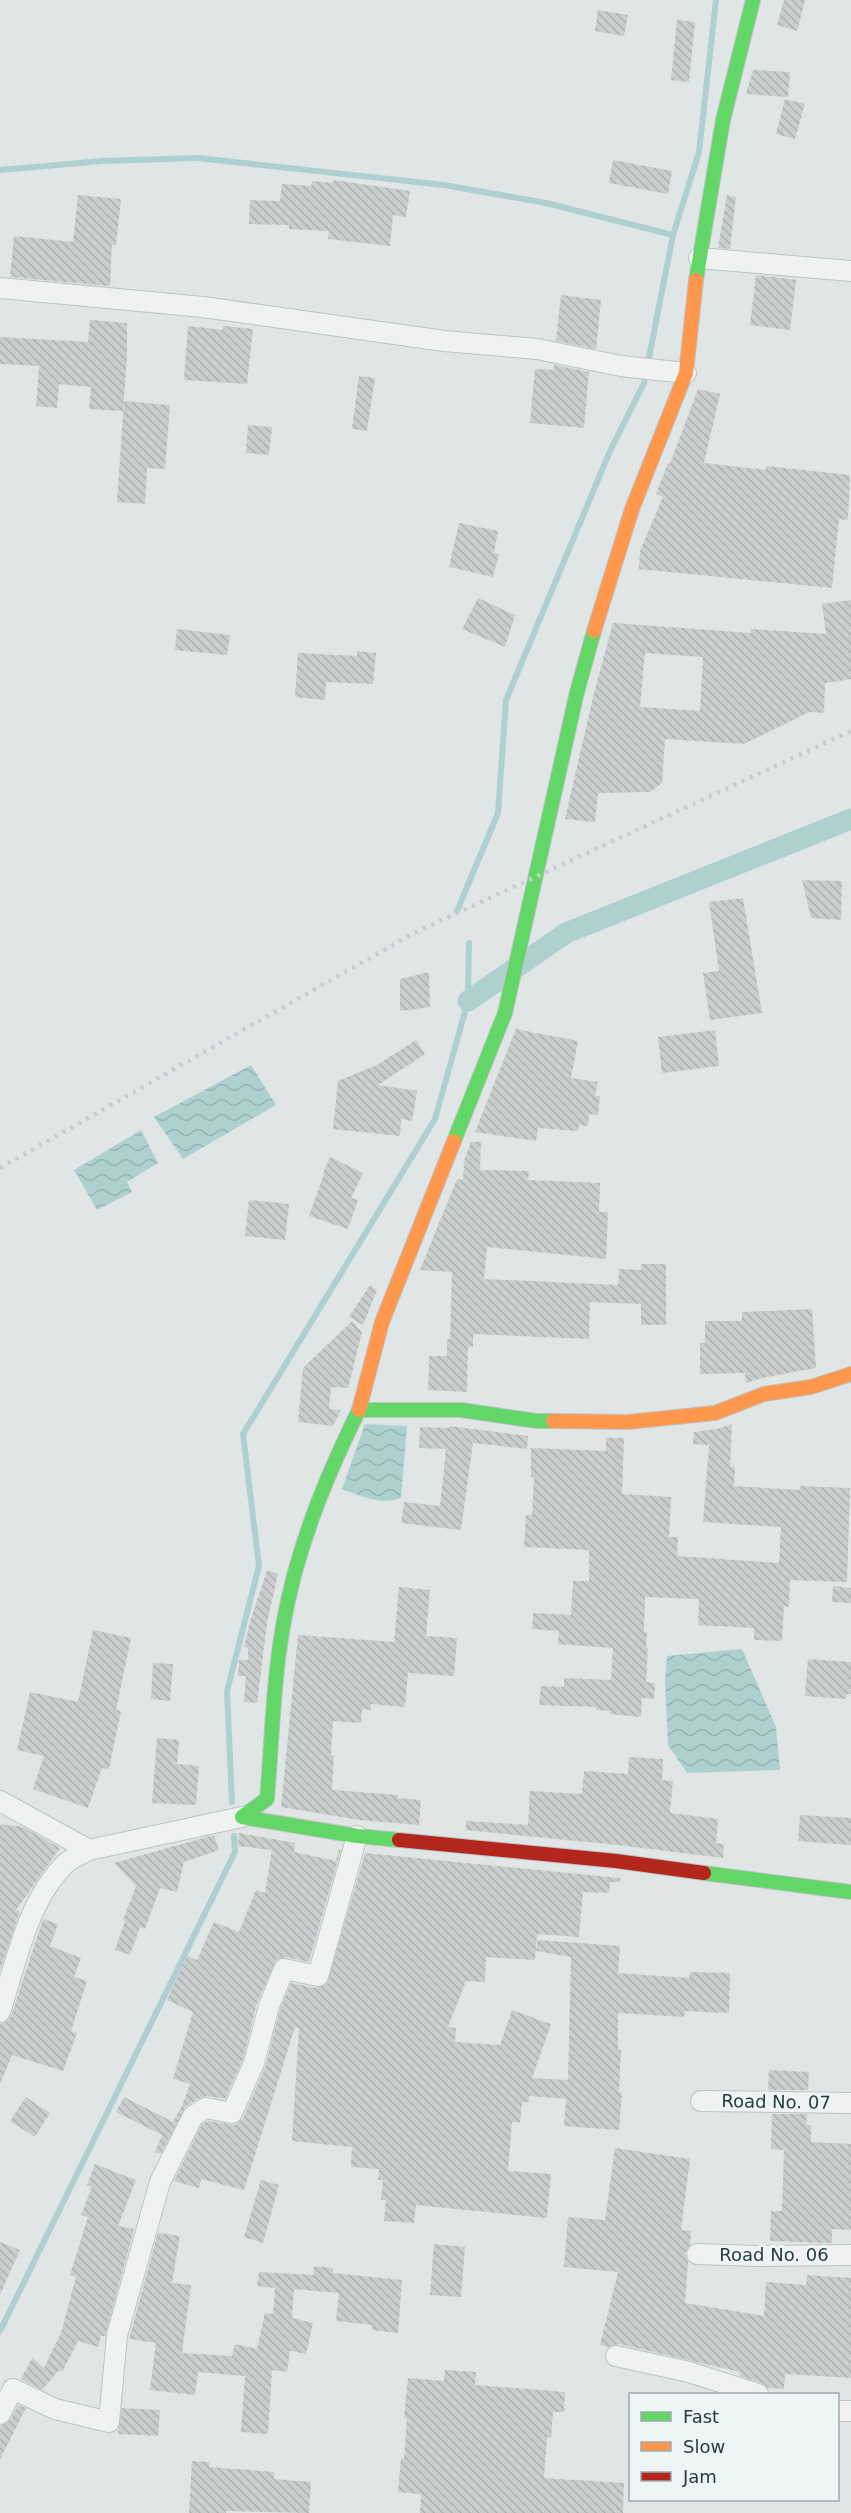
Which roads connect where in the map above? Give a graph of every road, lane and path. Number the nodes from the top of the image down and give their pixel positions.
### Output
1 (753, 0) edge
2 (699, 258) junction
3 (851, 271) edge
4 (0, 288) edge
5 (686, 374) junction
6 (851, 1374) edge
7 (358, 1410) junction
8 (0, 1801) edge
9 (242, 1817) junction
10 (357, 1836) junction
11 (89, 1850) junction
12 (851, 1892) edge
13 (0, 2012) edge
14 (702, 2100) dead end
15 (851, 2103) edge
16 (697, 2254) dead end
17 (851, 2255) edge
18 (616, 2356) dead end
19 (755, 2393) edge
20 (0, 2414) edge

1 - 2 street
2 - 3 street
2 - 5 street
4 - 5 street
5 - 7 street
6 - 7 street
7 - 9 street
8 - 11 street
9 - 10 street
9 - 11 street
10 - 12 street
10 - 20 street
11 - 13 street
14 - 15 street, Road No. 07
16 - 17 street, Road No. 06
18 - 19 street

